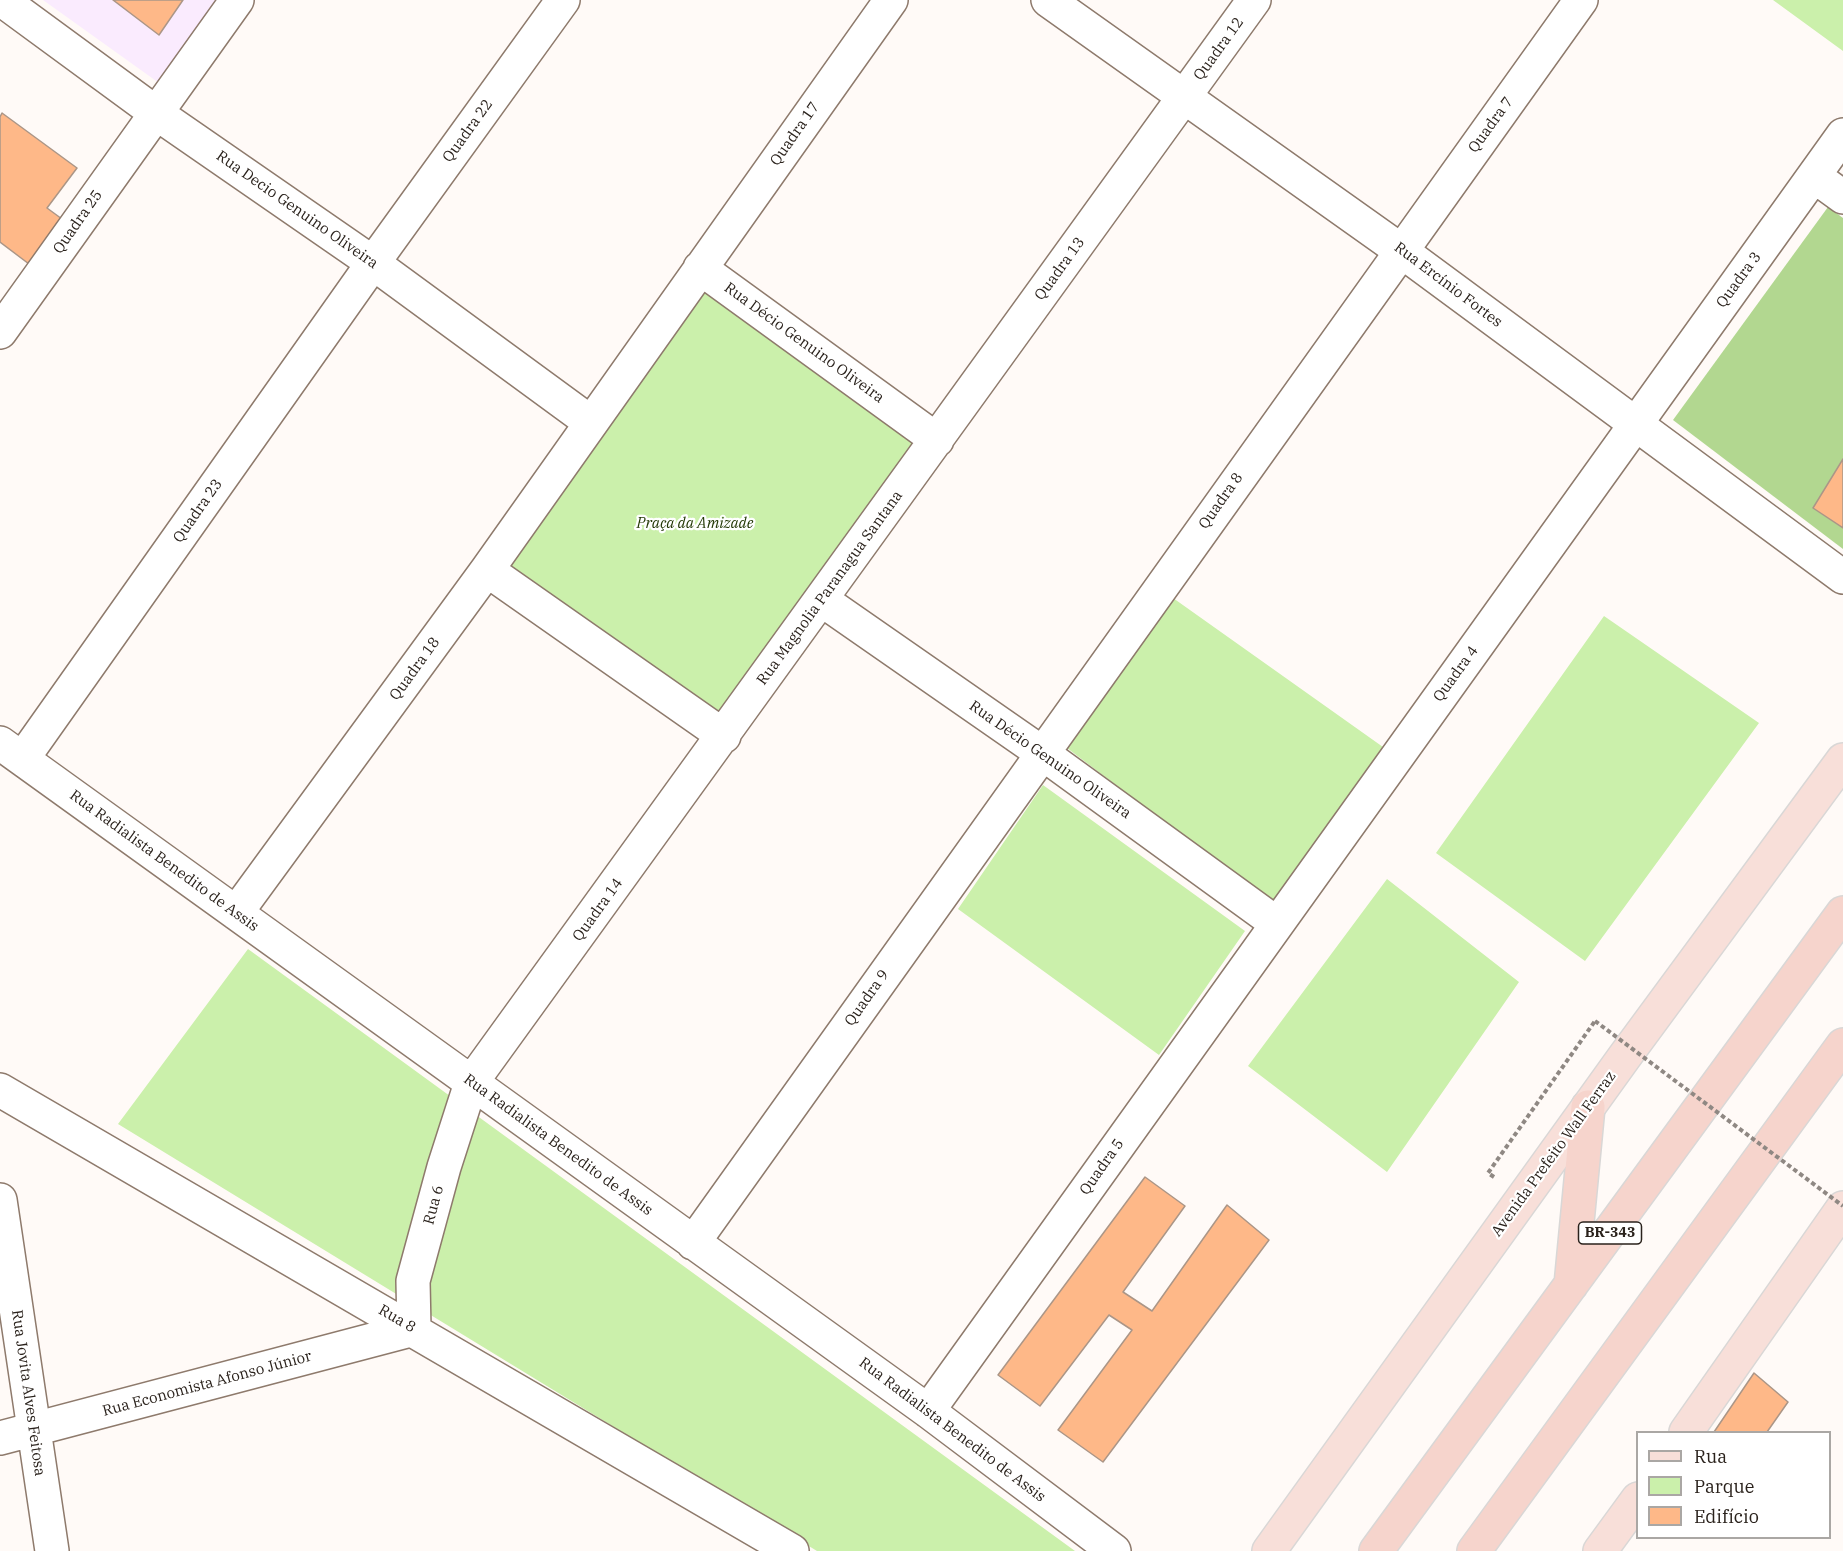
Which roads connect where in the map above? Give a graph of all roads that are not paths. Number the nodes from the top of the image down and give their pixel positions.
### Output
1 (2, 0) edge
2 (237, 0) edge
3 (564, 0) edge
4 (891, 0) edge
5 (1048, 0) edge
6 (1254, 0) edge
7 (1581, 0) edge
8 (1184, 98) junction
9 (156, 113) junction
10 (1843, 135) edge
11 (1814, 176) junction
12 (1843, 197) edge
13 (1400, 250) junction
14 (373, 263) junction
15 (700, 268) junction
16 (0, 332) edge
17 (590, 422) junction
18 (1636, 425) junction
19 (937, 440) junction
20 (487, 570) junction
21 (1843, 577) edge
22 (822, 600) junction
23 (724, 736) junction
24 (11, 750) edge
25 (1042, 753) junction
26 (1843, 760) edge
27 (236, 913) junction
28 (1843, 913) edge
29 (1276, 923) junction
30 (1843, 1045) edge
31 (471, 1083) junction
32 (9, 1105) edge
33 (1588, 1107) junction
34 (0, 1200) edge
35 (1843, 1207) edge
36 (693, 1243) junction
37 (1571, 1286) junction
38 (414, 1329) junction
39 (928, 1411) junction
40 (33, 1430) junction
41 (1687, 1431) edge
42 (0, 1438) edge
43 (1636, 1502) edge
44 (52, 1551) edge
45 (792, 1551) edge
46 (1113, 1551) edge
47 (1269, 1551) edge
48 (1376, 1551) edge
49 (1474, 1551) edge
50 (1600, 1551) edge

1 - 9 street, Rua Decio Genuino Oliveira
2 - 9 street
3 - 14 street, Quadra 22
4 - 15 street, Quadra 17
5 - 8 street, Rua Ercínio Fortes
6 - 8 street, Quadra 12
7 - 13 street, Quadra 7
8 - 13 street, Rua Ercínio Fortes
8 - 19 street, Quadra 13
9 - 14 street, Rua Decio Genuino Oliveira
9 - 16 street, Quadra 25
10 - 11 street, Quadra 3
11 - 12 street
11 - 18 street, Quadra 3
13 - 18 street, Rua Ercínio Fortes
13 - 25 street, Quadra 8
14 - 17 street, Rua Decio Genuino Oliveira
14 - 24 street, Quadra 23
15 - 17 street, Quadra 17
15 - 19 street, Rua Décio Genuino Oliveira
17 - 20 street, Quadra 18
18 - 21 street, Rua Ercínio Fortes
18 - 29 street, Quadra 4
19 - 22 street, Rua Magnolia Paranagua Santana
20 - 23 street
20 - 27 street, Quadra 18
22 - 23 street, Rua Magnolia Paranagua Santana
22 - 25 street, Rua Décio Genuino Oliveira
23 - 31 street, Quadra 14
24 - 27 street, Rua Radialista Benedito de Assis
25 - 29 street, Rua Décio Genuino Oliveira
25 - 36 street, Quadra 9
26 - 33 main road, Avenida Prefeito Wall Ferraz
27 - 31 street, Rua Radialista Benedito de Assis
28 - 37 highway, BR-343
29 - 39 street, Quadra 5
30 - 49 highway
31 - 36 street, Rua Radialista Benedito de Assis
31 - 38 street, Rua 6
32 - 38 street, Rua 8
33 - 37 highway
33 - 47 main road, Avenida Prefeito Wall Ferraz
34 - 40 street, Rua Jovita Alves Feitosa
35 - 41 main road
36 - 39 street, Rua Radialista Benedito de Assis
37 - 48 highway, BR-343
38 - 40 street, Rua Economista Afonso Júnior
38 - 45 street, Rua 8
39 - 46 street, Rua Radialista Benedito de Assis
40 - 42 street, Rua Economista Afonso Júnior
40 - 44 street, Rua Jovita Alves Feitosa
43 - 50 main road

